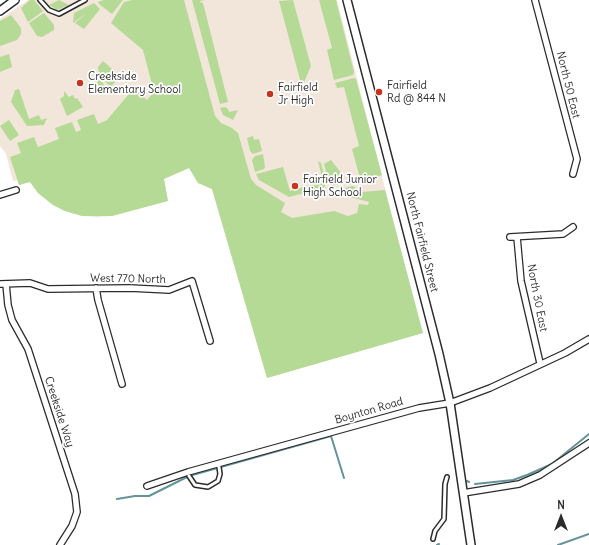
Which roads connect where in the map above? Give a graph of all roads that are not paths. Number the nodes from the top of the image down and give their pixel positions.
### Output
1 (15, 0) edge
2 (40, 0) edge
3 (85, 0) edge
4 (347, 0) edge
5 (535, 0) edge
6 (0, 10) edge
7 (573, 174) dead end
8 (16, 190) dead end
9 (0, 195) edge
10 (573, 228) dead end
11 (510, 237) dead end
12 (517, 237) junction
13 (3, 284) edge
14 (96, 288) junction
15 (589, 339) edge
16 (210, 341) dead end
17 (540, 363) junction
18 (122, 384) dead end
19 (450, 403) junction
20 (589, 443) edge
21 (219, 467) dead end
22 (189, 476) dead end
23 (447, 477) dead end
24 (147, 486) dead end
25 (463, 493) junction
26 (433, 539) dead end
27 (60, 545) edge
28 (471, 545) edge

1 - 6 street
2 - 3 lane
4 - 19 street, North Fairfield Street
5 - 7 street, North 50 East
8 - 9 street
10 - 12 street
11 - 12 street
12 - 17 street, North 30 East
13 - 14 street, West 770 North
13 - 27 street, Creekside Way
14 - 16 street, West 770 North
14 - 18 street
15 - 17 street, Boynton Road
17 - 19 street, Boynton Road
19 - 24 street, Boynton Road
19 - 25 street, North Fairfield Street
20 - 25 street
21 - 22 lane
23 - 26 lane
25 - 28 street, North Fairfield Street

